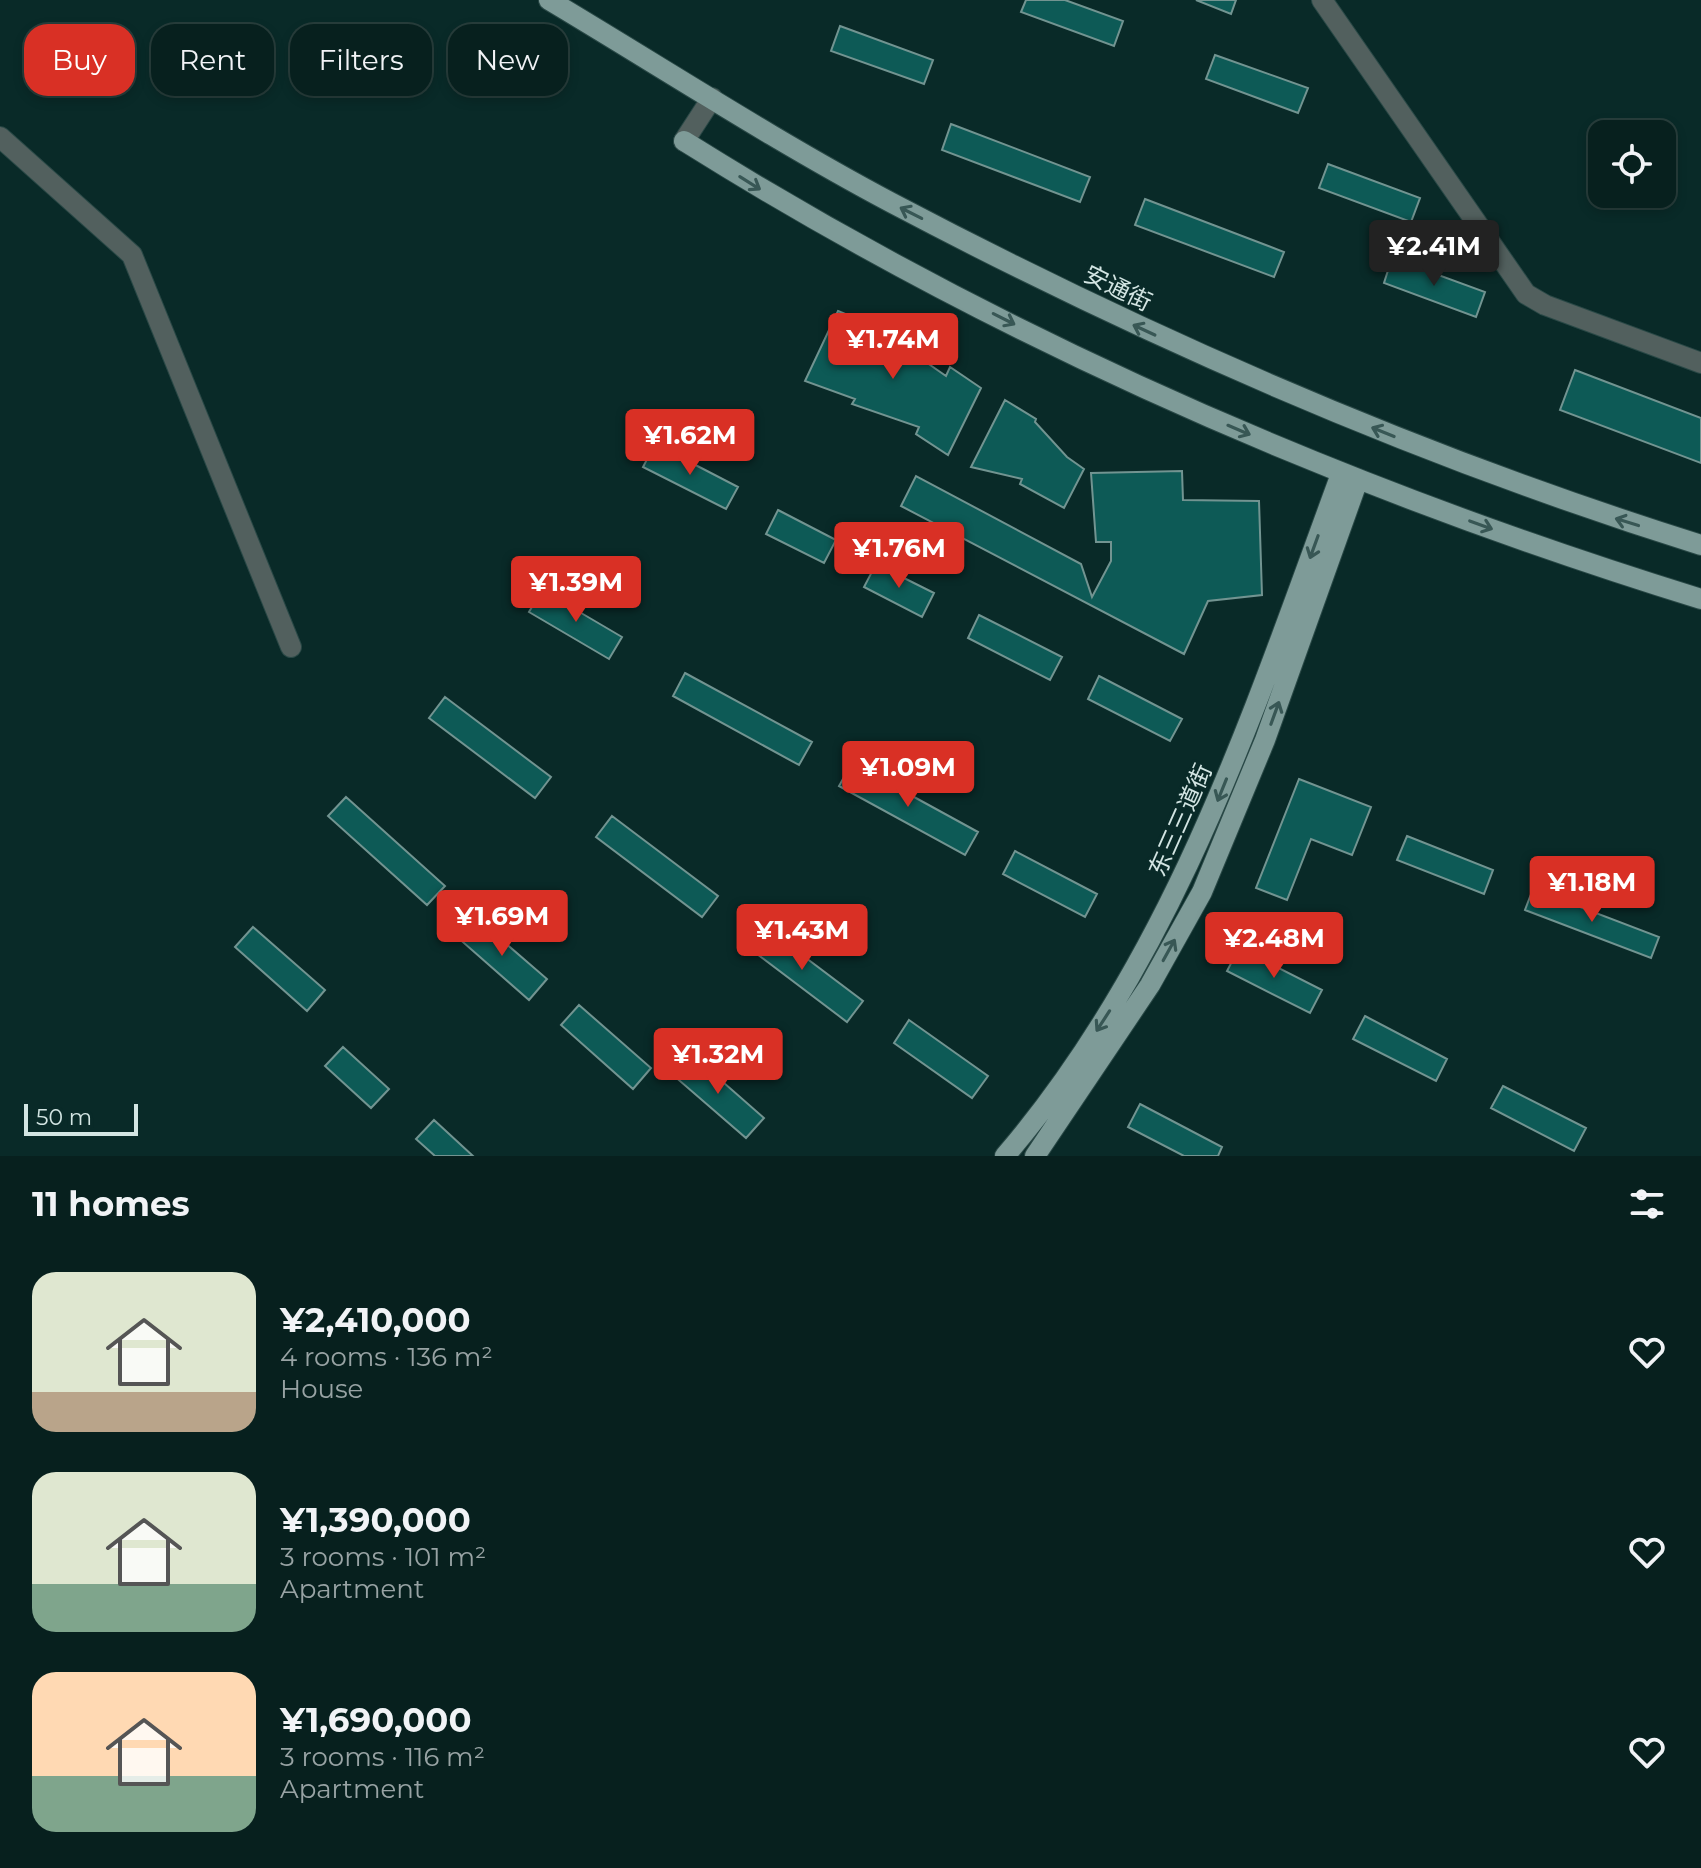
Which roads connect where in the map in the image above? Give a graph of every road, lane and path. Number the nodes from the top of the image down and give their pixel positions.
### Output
1 (549, 0) edge
2 (1322, 0) edge
3 (712, 98) junction
4 (0, 137) edge
5 (684, 141) joint
6 (1701, 363) edge
7 (1349, 477) junction
8 (1701, 545) edge
9 (1701, 599) edge
10 (291, 647) dead end
11 (1005, 1156) edge
12 (1035, 1156) edge

1 - 3 main road, 安通街
2 - 6 street
3 - 5 street
8 -> 3 main road, 安通街
4 - 10 street
5 -> 7 main road
7 -> 9 main road
7 -> 11 main road, 东三三道街
12 -> 7 main road, 东三三道街

